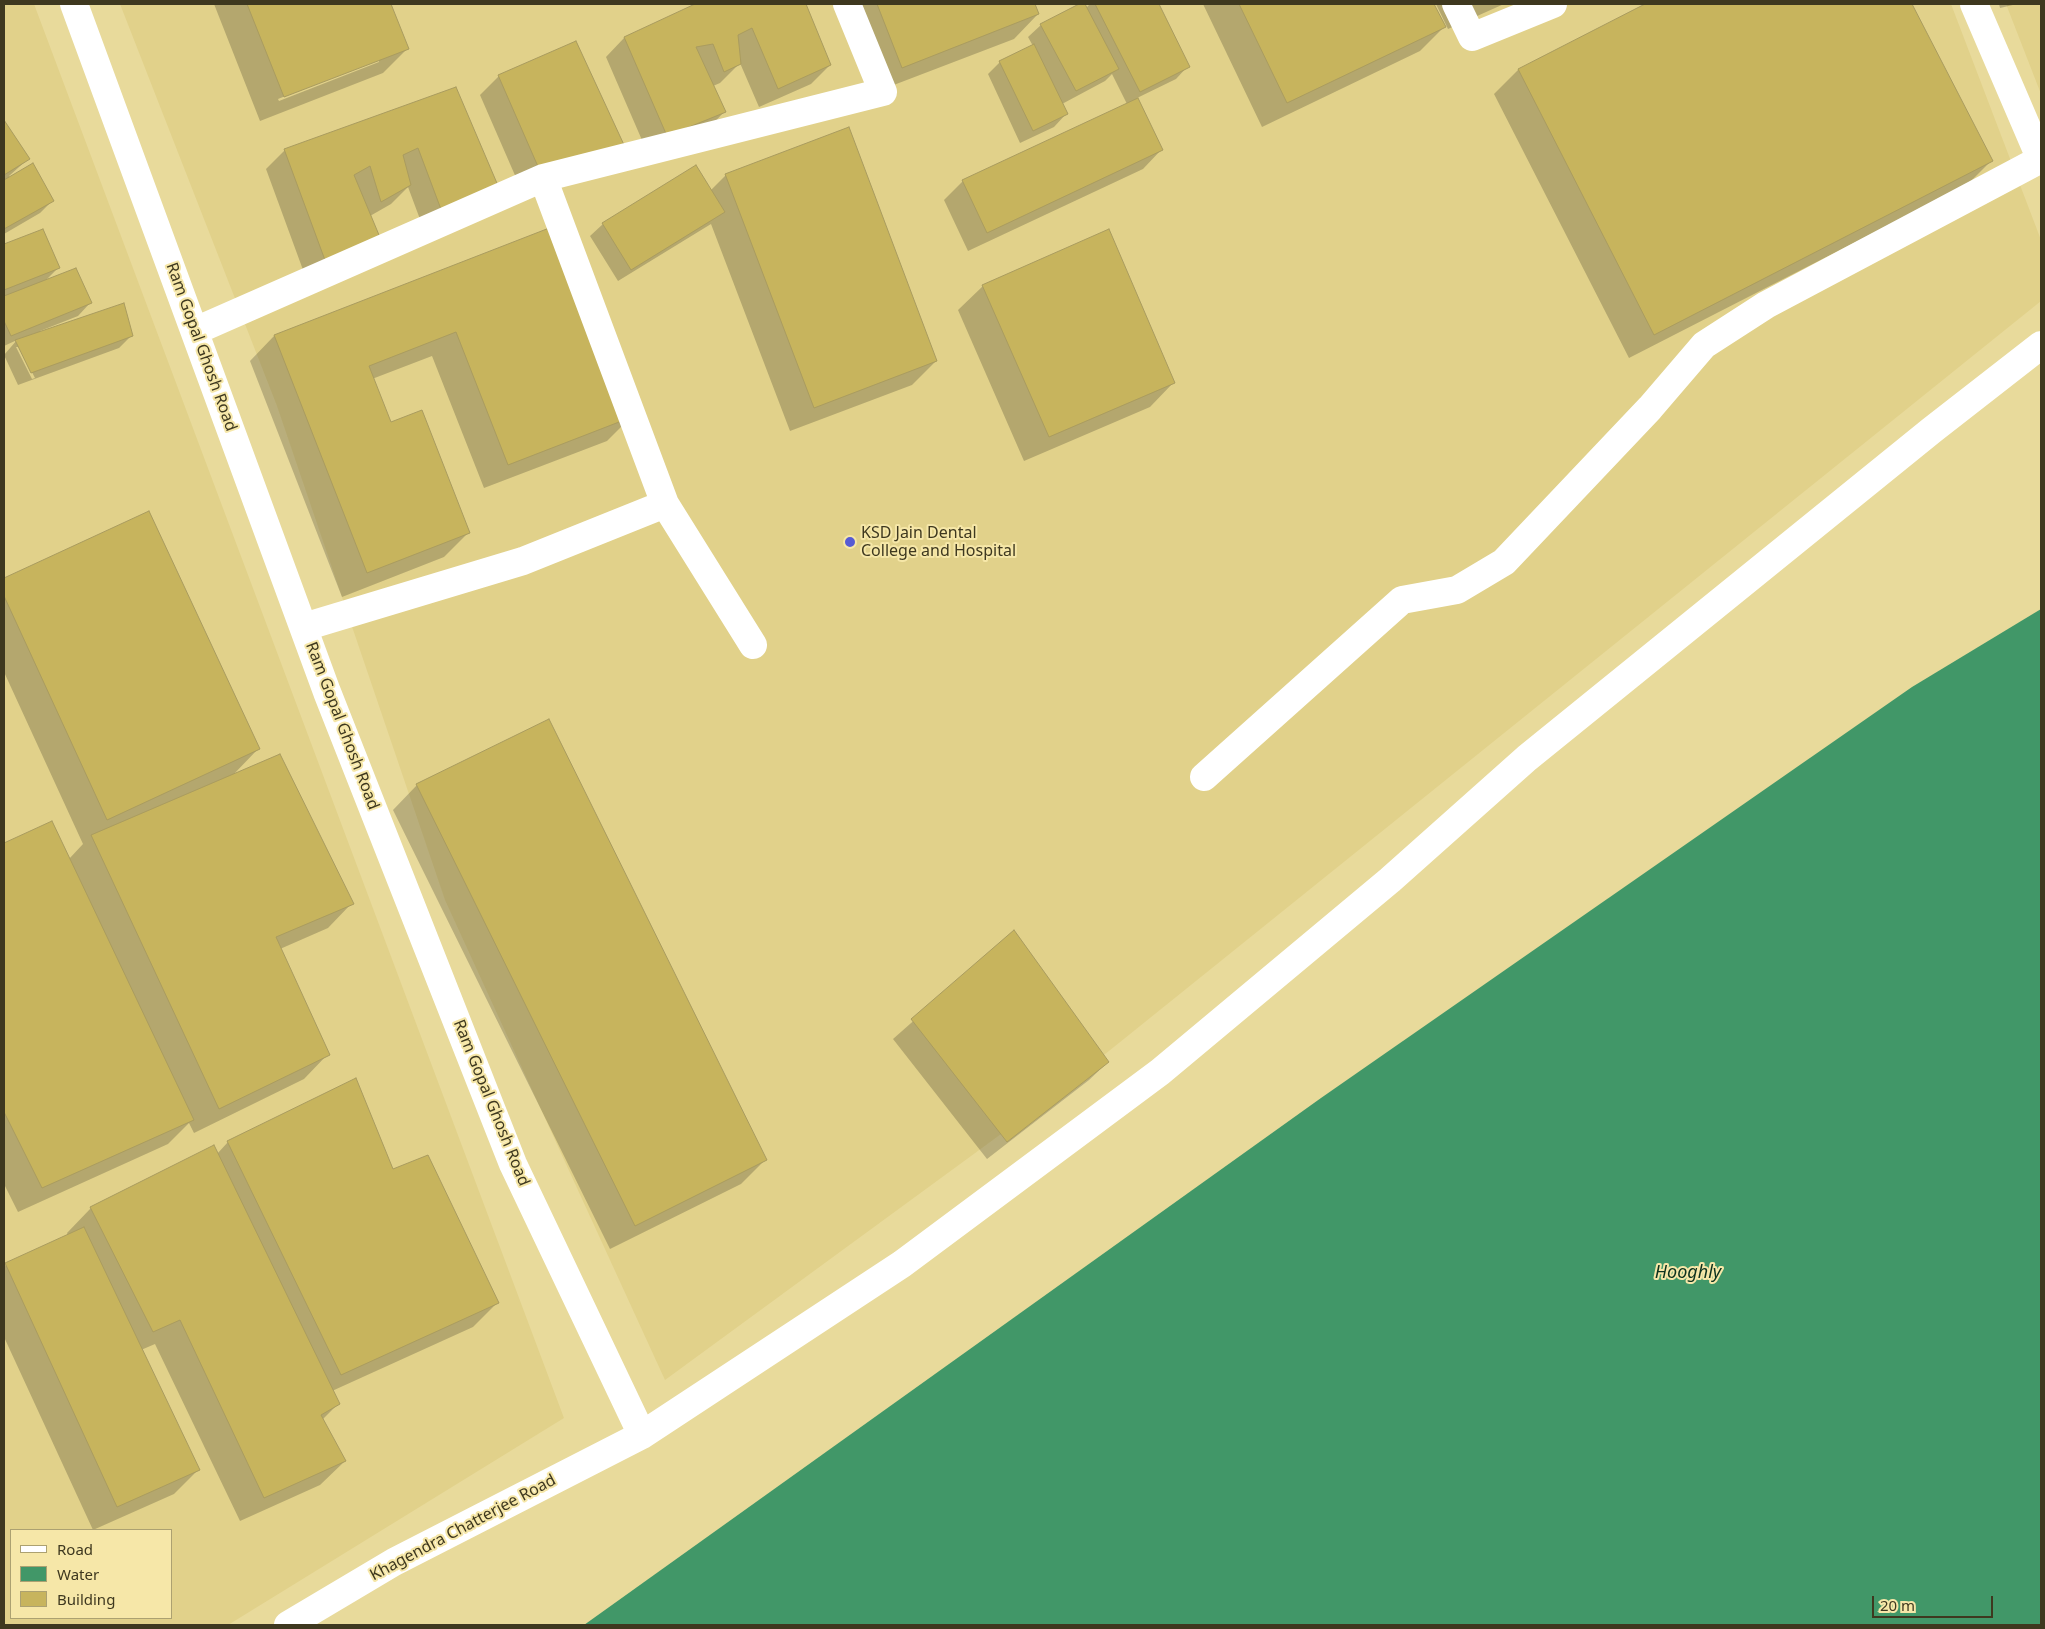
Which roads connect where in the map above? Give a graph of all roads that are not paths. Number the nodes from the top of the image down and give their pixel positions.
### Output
1 (74, 4) edge
2 (847, 4) edge
3 (1456, 4) edge
4 (1553, 4) edge
5 (1974, 4) edge
6 (2041, 159) edge
7 (543, 178) junction
8 (195, 331) junction
9 (2041, 345) edge
10 (665, 504) junction
11 (304, 627) junction
12 (754, 645) dead end
13 (1204, 777) dead end
14 (642, 1435) junction
15 (288, 1625) edge

1 - 8 street, Ram Gopal Ghosh Road
2 - 7 street
3 - 4 street
5 - 6 street
6 - 13 street
7 - 8 street
7 - 10 street
8 - 11 street, Ram Gopal Ghosh Road
9 - 14 street, Khagendra Chatterjee Road
10 - 11 street
10 - 12 street
11 - 14 street, Ram Gopal Ghosh Road
14 - 15 street, Khagendra Chatterjee Road

